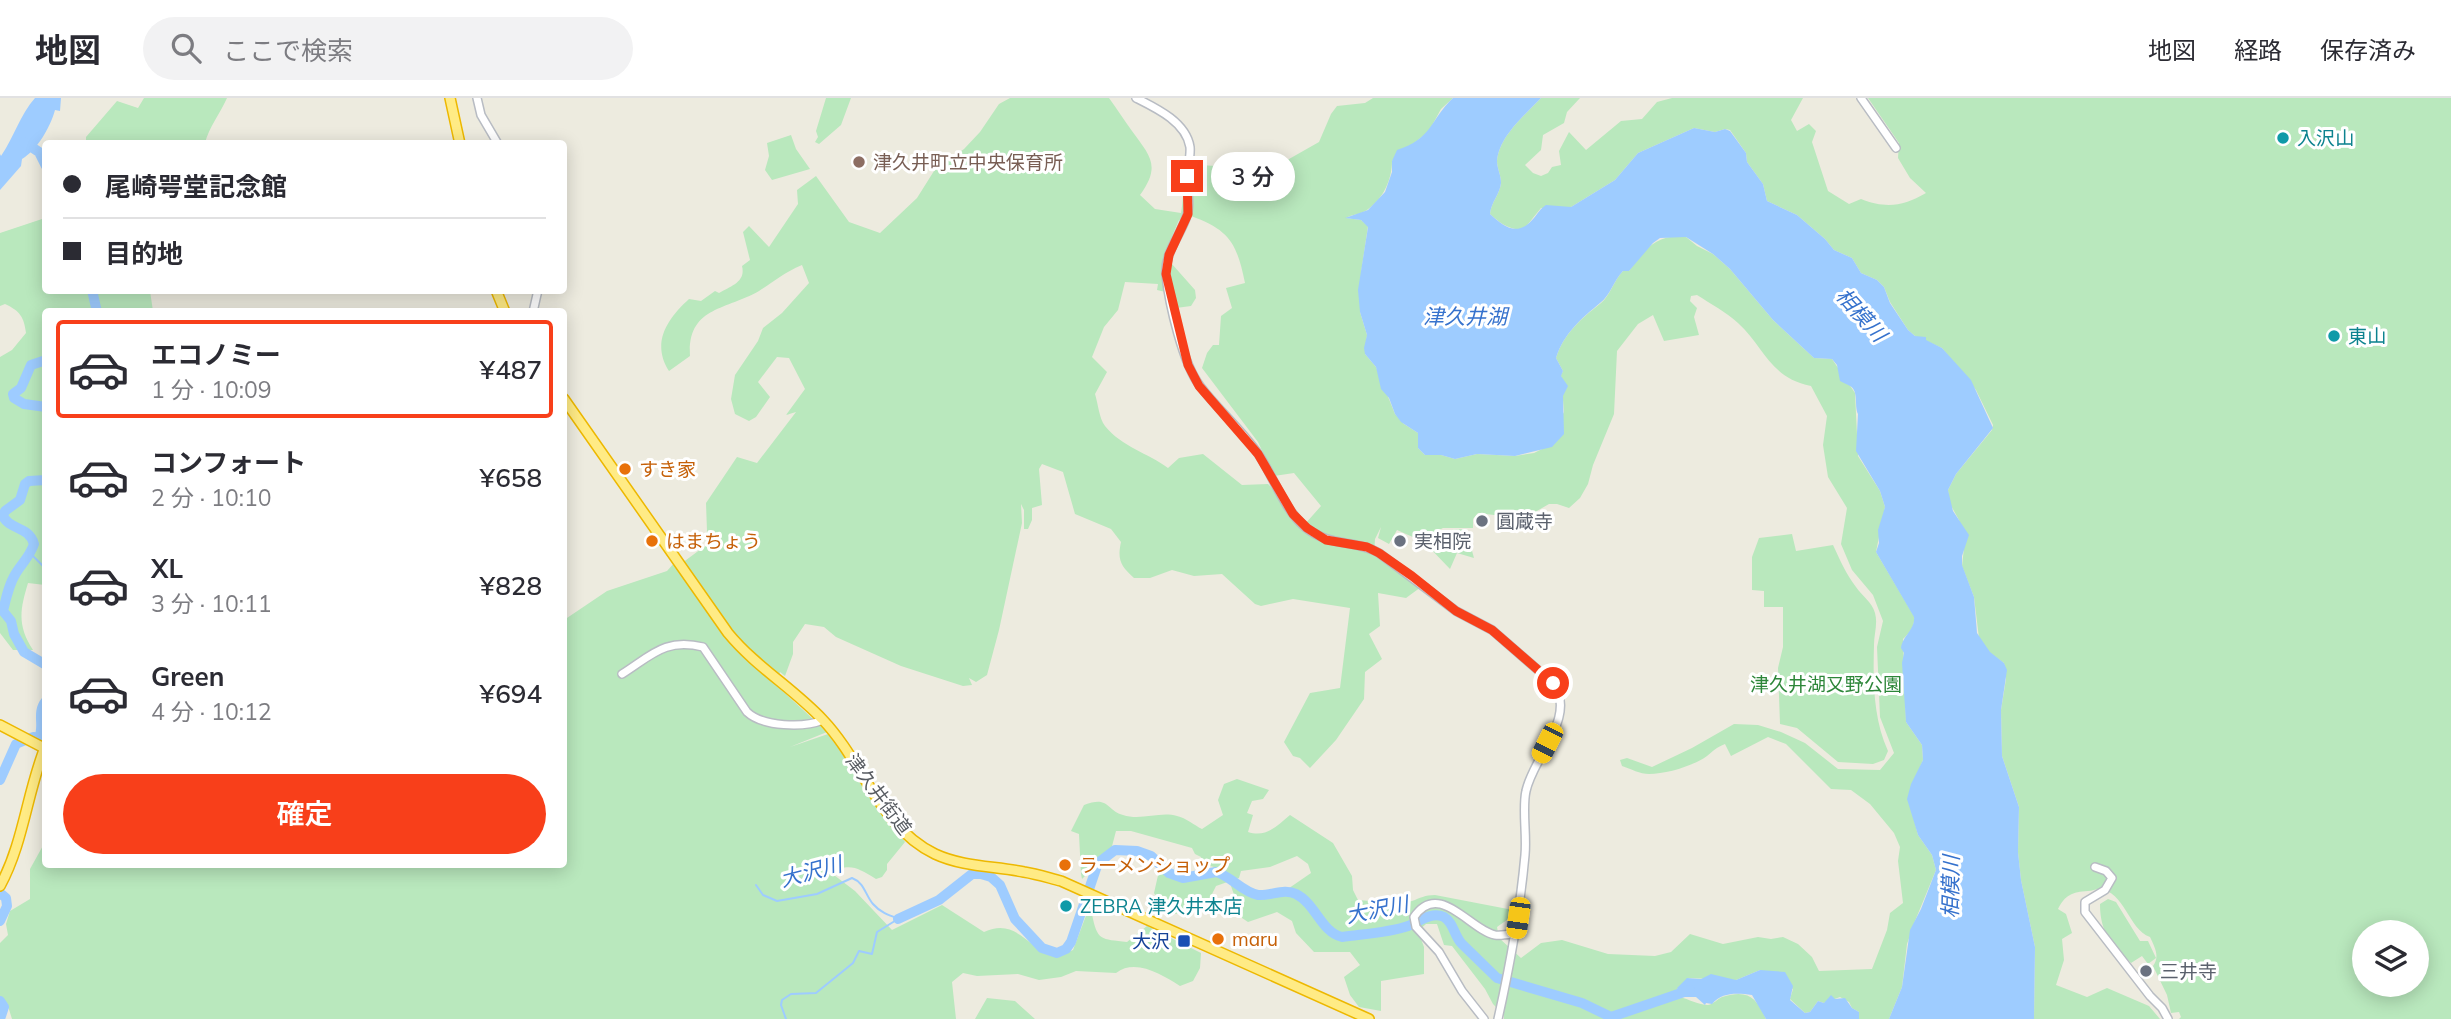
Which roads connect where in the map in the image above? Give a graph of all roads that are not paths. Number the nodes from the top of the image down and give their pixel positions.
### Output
1 (450, 98) edge
2 (477, 98) edge
3 (1136, 98) edge
4 (1861, 98) edge
5 (459, 140) edge
6 (496, 140) edge
7 (1896, 148) dead end
8 (567, 403) edge
9 (622, 674) dead end
10 (823, 720) junction
11 (0, 725) edge
12 (42, 746) edge
13 (42, 755) edge
14 (2095, 867) dead end
15 (0, 886) edge
16 (1516, 934) junction
17 (1498, 1016) edge
18 (1369, 1019) edge
19 (1483, 1019) edge
20 (2168, 1019) edge

1 - 5 highway
2 - 6 street
3 - 16 street
4 - 7 street
8 - 10 highway, 津久井街道
9 - 10 street
10 - 18 highway, 津久井街道
11 - 12 highway
13 - 15 highway
14 - 20 street
16 - 17 street
16 - 19 street

